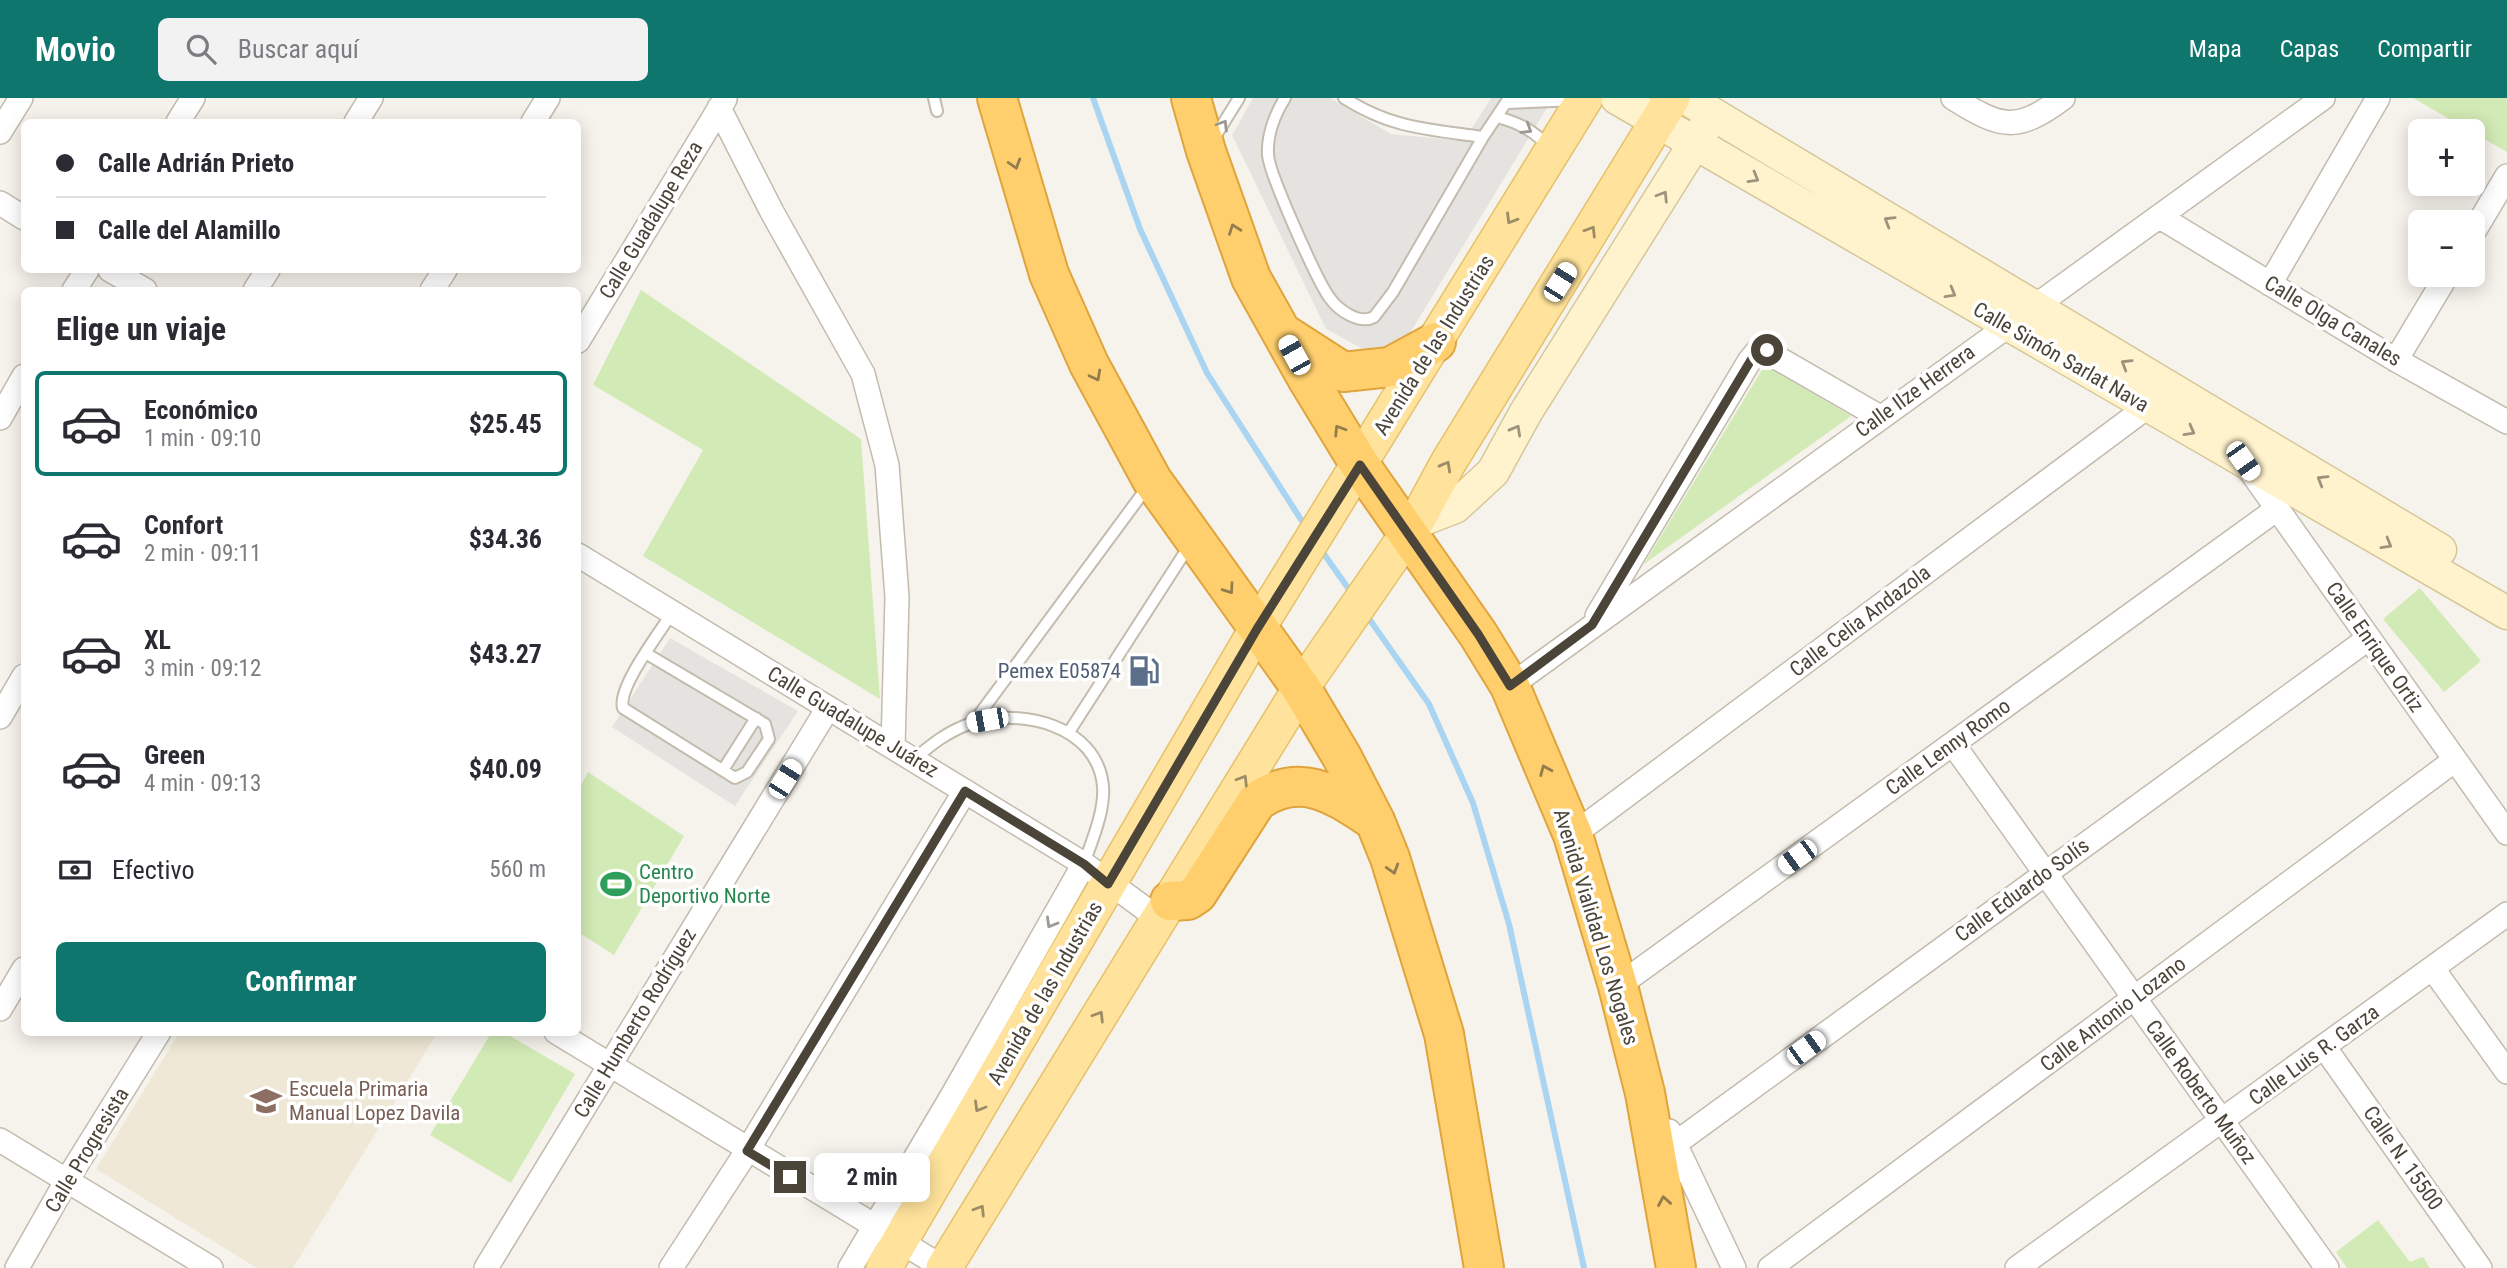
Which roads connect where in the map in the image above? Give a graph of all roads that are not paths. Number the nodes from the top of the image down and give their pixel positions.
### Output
1 (21, 98) edge
2 (193, 98) edge
3 (371, 98) edge
4 (548, 98) edge
5 (934, 98) edge
6 (997, 98) edge
7 (1191, 98) edge
8 (1239, 98) edge
9 (1285, 98) edge
10 (1344, 98) edge
11 (1686, 98) edge
12 (1953, 98) edge
13 (2063, 98) edge
14 (2323, 98) edge
15 (2378, 98) edge
16 (1595, 99) edge
17 (1508, 100) edge
18 (722, 103) edge
19 (1718, 106) edge
20 (937, 111) dead end
21 (1665, 111) edge
22 (1497, 117) junction
23 (180, 119) edge
24 (358, 119) edge
25 (535, 119) edge
26 (0, 132) edge
27 (1483, 137) junction
28 (1695, 144) junction
29 (1206, 151) junction
30 (1552, 151) junction
31 (2507, 176) edge
32 (0, 203) edge
33 (2485, 213) edge
34 (21, 216) edge
35 (2160, 217) junction
36 (115, 273) edge
37 (2270, 284) junction
38 (140, 287) edge
39 (2440, 287) edge
40 (2032, 308) junction
41 (2006, 325) junction
42 (1281, 331) junction
43 (581, 336) edge
44 (1436, 342) junction
45 (2396, 360) junction
46 (21, 381) edge
47 (2147, 407) junction
48 (1880, 417) junction
49 (0, 418) edge
50 (2507, 422) edge
51 (2243, 461) junction
52 (1360, 465) junction
53 (1152, 480) junction
54 (2277, 509) junction
55 (1412, 527) junction
56 (1194, 539) junction
57 (581, 557) edge
58 (2507, 590) edge
59 (673, 612) junction
60 (2507, 614) edge
61 (1592, 625) junction
62 (1257, 629) junction
63 (2369, 638) junction
64 (647, 654) junction
65 (21, 682) edge
66 (1510, 686) junction
67 (1301, 688) junction
68 (9, 705) edge
69 (828, 708) junction
70 (756, 718) junction
71 (973, 723) junction
72 (1069, 732) junction
73 (1953, 744) junction
74 (892, 747) junction
75 (914, 760) junction
76 (2455, 760) junction
77 (723, 770) junction
78 (965, 791) junction
79 (1375, 821) junction
80 (2507, 833) edge
81 (1573, 835) junction
82 (1096, 874) junction
83 (2045, 874) junction
84 (1164, 910) junction
85 (2507, 914) edge
86 (2433, 969) junction
87 (21, 974) edge
88 (1618, 986) junction
89 (2134, 998) junction
90 (0, 1010) edge
91 (157, 1036) edge
92 (563, 1036) edge
93 (2325, 1048) junction
94 (609, 1064) junction
95 (2507, 1072) edge
96 (1645, 1093) junction
97 (2222, 1122) junction
98 (0, 1140) edge
99 (1676, 1143) junction
100 (747, 1151) junction
101 (66, 1181) junction
102 (886, 1246) edge
103 (1481, 1265) edge
104 (17, 1268) edge
105 (211, 1268) edge
106 (486, 1268) edge
107 (671, 1268) edge
108 (850, 1268) edge
109 (944, 1268) edge
110 (1676, 1268) edge
111 (1734, 1268) edge
112 (1770, 1268) edge
113 (2017, 1268) edge
114 (2327, 1268) edge
115 (2480, 1268) edge

1 - 26 street
2 - 23 street
3 - 24 street
4 - 25 street
5 - 20 lane
6 -> 53 highway
7 - 29 highway, Avenida Vialidad Los Nogales
29 -> 8 lane
9 - 27 lane
10 - 27 lane
11 - 19 street, Calle Simón Sarlat Nava
12 - 13 street
14 - 35 street, Calle Ilze Herrera
15 - 37 street
16 - 17 lane
16 - 21 street, Calle Simón Sarlat Nava
16 - 30 main road, Avenida de las Industrias
17 - 22 lane
18 - 43 street, Calle Guadalupe Reza
18 - 74 street
19 - 28 street
40 -> 19 street, Calle Simón Sarlat Nava
21 - 28 street, Calle Simón Sarlat Nava
55 -> 21 main road
22 - 27 lane
22 -> 30 lane
28 -> 41 street, Calle Simón Sarlat Nava
55 -> 28 street
42 -> 29 highway, Avenida Vialidad Los Nogales
30 -> 44 main road, Avenida de las Industrias
31 - 33 street
32 - 34 street
35 - 37 street, Calle Olga Canales
35 - 40 street, Calle Ilze Herrera
36 - 38 street
37 - 45 street, Calle Olga Canales
39 - 45 street
40 - 41 street, Calle Ilze Herrera
58 -> 40 street, Calle Simón Sarlat Nava
41 - 47 street, Calle Simón Sarlat Nava
41 - 48 street, Calle Ilze Herrera
42 - 44 highway
52 -> 42 highway, Avenida Vialidad Los Nogales
44 - 52 main road, Avenida de las Industrias
45 - 50 street, Calle Olga Canales
46 - 49 street
47 -> 51 street, Calle Simón Sarlat Nava
47 - 81 street, Calle Celia Andazola
48 - 61 street, Calle Ilze Herrera
48 - 61 street
51 - 54 street, Calle Enrique Ortiz
51 -> 60 street, Calle Simón Sarlat Nava
52 - 55 highway, Avenida Vialidad Los Nogales
52 - 62 main road, Avenida de las Industrias
53 - 56 highway
53 - 71 lane
54 - 63 street, Calle Enrique Ortiz
54 - 73 street, Calle Lenny Romo
55 - 66 highway, Avenida Vialidad Los Nogales
55 - 67 main road
56 -> 62 highway
56 - 72 lane
57 - 59 street, Calle Guadalupe Juárez
59 - 64 lane
59 - 69 street, Calle Guadalupe Juárez
61 - 66 street, Calle Ilze Herrera
62 - 67 highway
62 - 82 main road, Avenida de las Industrias
63 - 76 street, Calle Enrique Ortiz
63 - 83 street, Calle Eduardo Solís
64 - 70 lane
64 - 77 lane
65 - 68 street
81 -> 66 highway, Avenida Vialidad Los Nogales
67 - 79 highway
84 -> 67 main road
69 - 74 street, Calle Guadalupe Juárez
69 - 94 street, Calle Humberto Rodríguez
70 - 77 lane
70 - 77 lane
71 - 72 lane
71 - 75 lane
72 - 82 lane
73 - 83 street, Calle Roberto Muñoz
73 - 88 street, Calle Lenny Romo
74 - 75 street, Calle Guadalupe Juárez
75 - 78 street, Calle Guadalupe Juárez
76 - 80 street, Calle Enrique Ortiz
76 - 89 street, Calle Antonio Lozano
78 - 82 street, Calle Guadalupe Juárez
78 - 100 street
79 - 84 highway
79 -> 103 highway
81 - 88 highway, Avenida Vialidad Los Nogales
82 - 84 street, Calle Guadalupe Juárez
82 -> 102 main road, Avenida de las Industrias
83 - 89 street, Calle Roberto Muñoz
83 - 99 street, Calle Eduardo Solís
109 -> 84 main road
85 - 86 street, Calle Luis R. Garza
86 - 93 street, Calle Luis R. Garza
86 - 95 street
87 - 90 street
88 - 96 highway, Avenida Vialidad Los Nogales
89 - 97 street, Calle Roberto Muñoz
89 - 112 street, Calle Antonio Lozano
91 - 101 street, Calle Progresista
92 - 94 street
93 - 97 street, Calle Luis R. Garza
93 - 115 street, Calle N. 15500
94 - 100 street
94 - 106 street, Calle Humberto Rodríguez
96 - 99 street, Avenida Vialidad Los Nogales
110 -> 96 highway, Avenida Vialidad Los Nogales
97 - 113 street, Calle Luis R. Garza
97 - 114 street, Calle Roberto Muñoz
98 - 101 street
99 - 111 street, Avenida Vialidad Los Nogales
100 - 102 street
100 - 107 street
101 - 104 street, Calle Progresista
101 - 105 street
102 - 108 street, Avenida de las Industrias
102 - 109 street

